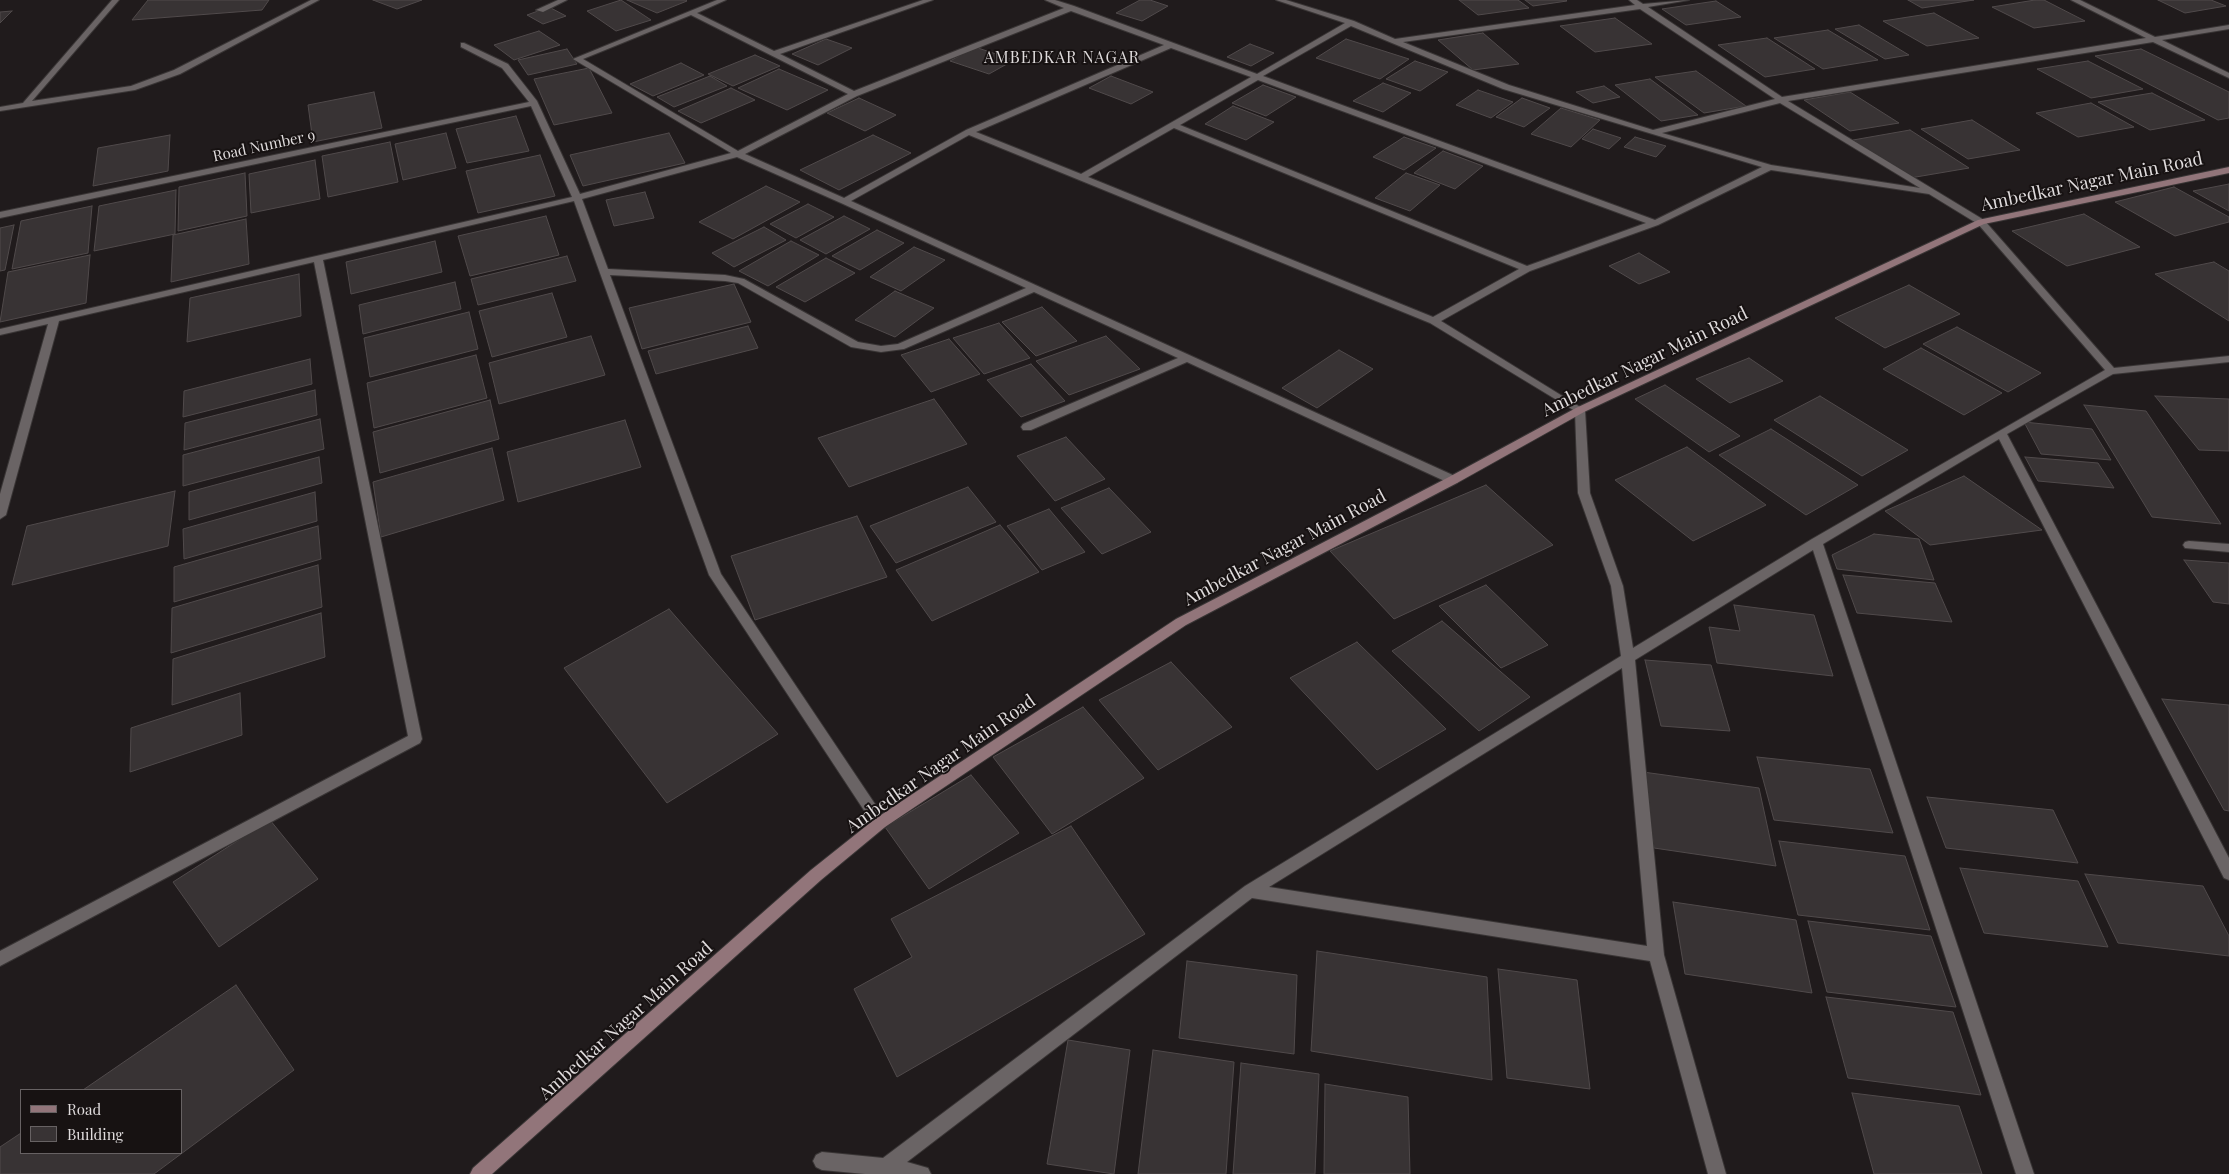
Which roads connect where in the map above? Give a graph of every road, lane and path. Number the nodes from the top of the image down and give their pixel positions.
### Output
1 (116, 0) edge
2 (316, 0) edge
3 (564, 0) edge
4 (724, 0) edge
5 (930, 0) edge
6 (1048, 0) edge
7 (1279, 0) edge
8 (1632, 0) edge
9 (1686, 0) edge
10 (2074, 0) edge
11 (1641, 6) junction
12 (1071, 8) junction
13 (540, 10) dead end
14 (692, 13) junction
15 (1350, 23) junction
16 (2229, 27) edge
17 (2154, 39) junction
18 (1393, 41) junction
19 (464, 45) dead end
20 (1171, 45) junction
21 (775, 53) junction
22 (1258, 76) junction
23 (2229, 76) edge
24 (854, 94) junction
25 (1781, 100) junction
26 (26, 104) junction
27 (534, 104) junction
28 (0, 109) edge
29 (1174, 125) junction
30 (969, 132) junction
31 (1653, 133) junction
32 (738, 154) junction
33 (1770, 167) junction
34 (2229, 170) edge
35 (1081, 178) junction
36 (1933, 193) junction
37 (577, 198) junction
38 (844, 201) junction
39 (0, 215) edge
40 (1982, 222) junction
41 (1655, 223) junction
42 (318, 258) junction
43 (1527, 269) junction
44 (606, 272) junction
45 (1034, 288) junction
46 (54, 320) junction
47 (1434, 321) junction
48 (0, 332) edge
49 (1185, 358) junction
50 (2229, 359) edge
51 (2111, 371) junction
52 (1580, 410) junction
53 (1027, 427) dead end
54 (2001, 433) junction
55 (1453, 480) junction
56 (0, 515) edge
57 (1816, 542) junction
58 (2189, 545) dead end
59 (2229, 548) edge
60 (1628, 657) junction
61 (880, 823) junction
62 (2229, 873) edge
63 (1250, 891) junction
64 (1656, 954) junction
65 (0, 960) edge
66 (822, 1161) dead end
67 (886, 1167) junction
68 (480, 1174) edge
69 (922, 1174) edge
70 (1717, 1174) edge
71 (2025, 1174) edge

1 - 26 street
2 - 26 street
3 - 13 street
4 - 14 street
5 - 21 street
6 - 12 street
7 - 15 street
8 - 11 street
9 - 11 street
10 - 17 street
11 - 18 street
11 - 25 street
12 - 20 street
12 - 24 street
14 - 21 street
14 - 32 street
15 - 18 street
15 - 22 street
16 - 17 street
17 - 23 street
17 - 25 street
18 - 31 street
19 - 27 street
20 - 22 street
20 - 30 street
21 - 24 street
22 - 29 street
22 - 41 street
24 - 32 street
25 - 31 street
25 - 36 street
26 - 28 street
27 - 37 street
27 - 39 street, Road Number 9
29 - 35 street
29 - 43 street
30 - 35 street
30 - 38 street
31 - 33 street
32 - 37 street
32 - 38 street
33 - 36 street
33 - 41 street
34 - 40 street, Ambedkar Nagar Main Road
35 - 47 street
36 - 40 street
37 - 42 street
37 - 44 street
38 - 45 street
40 - 51 street
40 - 52 street, Ambedkar Nagar Main Road
41 - 43 street
42 - 46 street
42 - 65 street
43 - 47 street
44 - 45 street
44 - 61 street
45 - 49 street
46 - 48 street
46 - 56 street
47 - 52 street
49 - 53 street
49 - 55 street
50 - 51 street
51 - 54 street
52 - 55 street, Ambedkar Nagar Main Road
52 - 60 street
54 - 57 street
54 - 62 street
55 - 61 street, Ambedkar Nagar Main Road
57 - 60 street
57 - 71 street
58 - 59 street
60 - 63 street
60 - 64 street
61 - 68 street, Ambedkar Nagar Main Road
63 - 64 street
63 - 67 street
64 - 70 street
66 - 67 street
67 - 69 street

